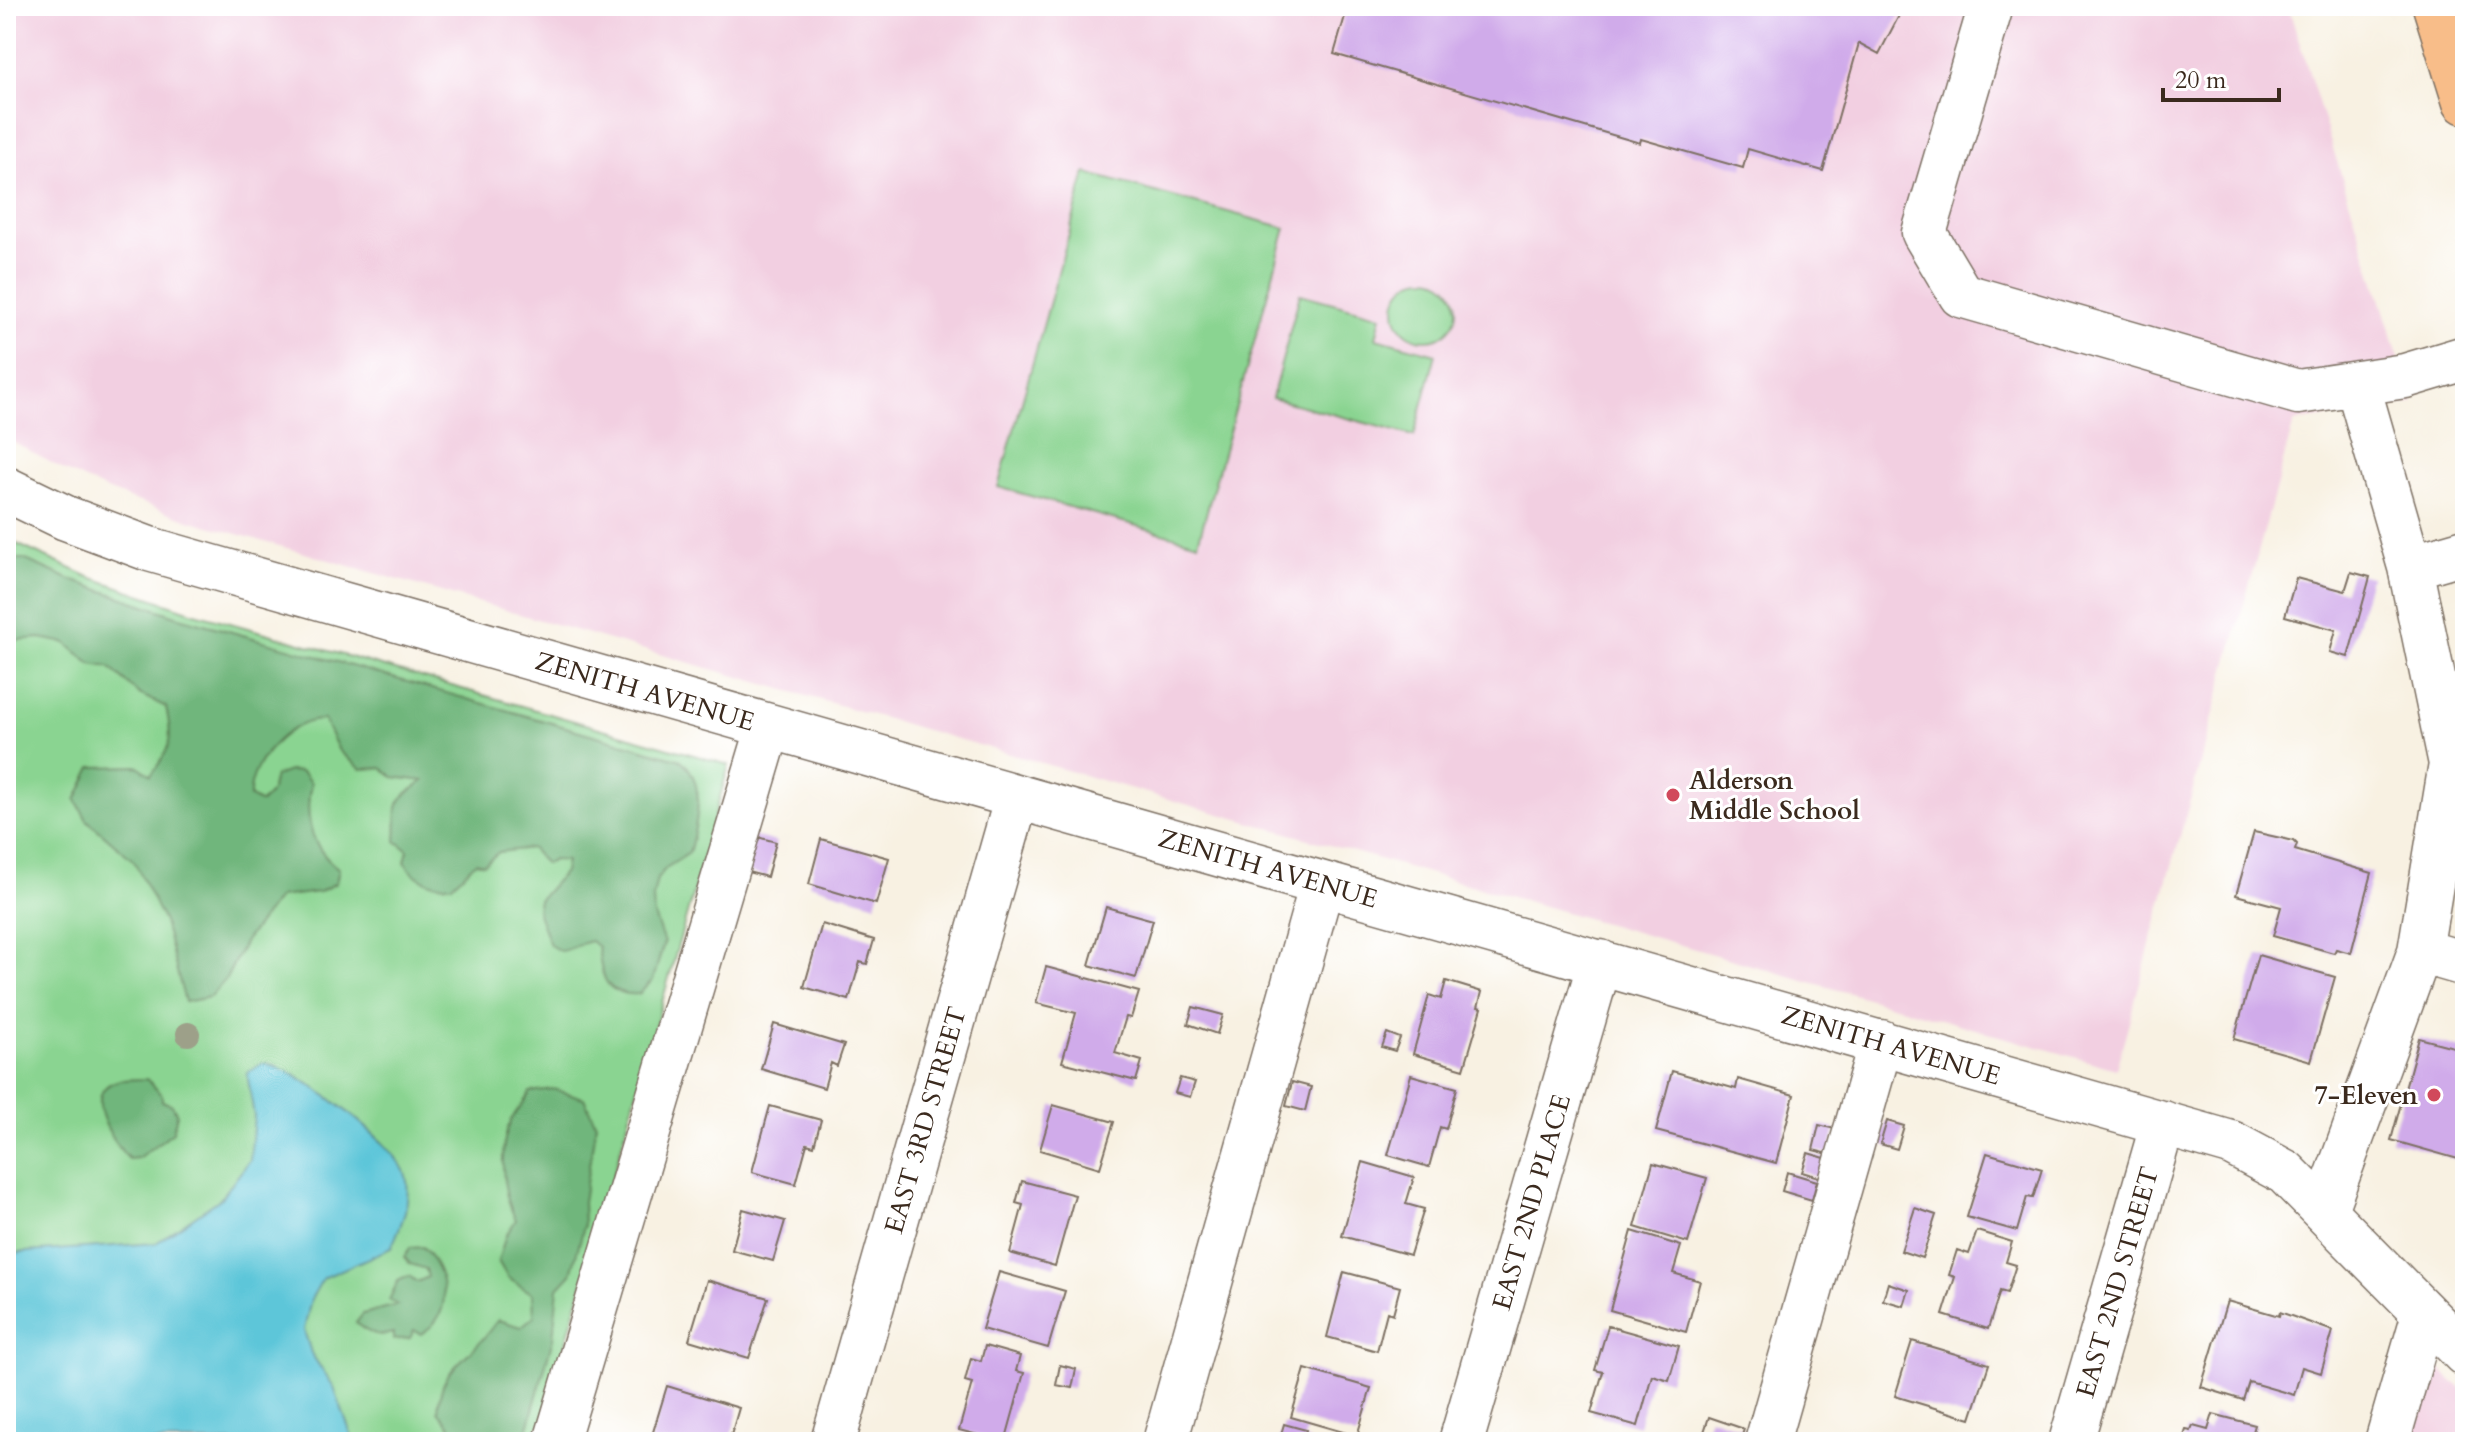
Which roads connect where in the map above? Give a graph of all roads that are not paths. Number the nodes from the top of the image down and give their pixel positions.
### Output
1 (1991, 6) edge
2 (2435, 6) edge
3 (2465, 102) edge
4 (2465, 358) edge
5 (2357, 383) junction
6 (6, 489) edge
7 (2465, 551) edge
8 (2410, 567) junction
9 (769, 726) junction
10 (2458, 762) edge
11 (1017, 797) junction
12 (1322, 884) junction
13 (2420, 951) junction
14 (1600, 962) junction
15 (2465, 964) edge
16 (1881, 1042) junction
17 (2163, 1123) junction
18 (2325, 1210) junction
19 (2424, 1314) junction
20 (2464, 1348) edge
21 (556, 1442) edge
22 (833, 1442) edge
23 (1165, 1442) edge
24 (1461, 1442) edge
25 (1767, 1442) edge
26 (2071, 1442) edge
27 (2387, 1442) edge

1 - 5 street
2 - 3 highway
4 - 5 street
5 - 8 street
6 - 9 street, ZENITH AVENUE
7 - 8 street
8 - 10 street
9 - 11 street, ZENITH AVENUE
9 - 21 street
10 - 13 street
11 - 12 street, ZENITH AVENUE
11 - 22 street, EAST 3RD STREET
12 - 14 street, ZENITH AVENUE
12 - 23 street
13 - 15 street
13 - 18 street
14 - 16 street, ZENITH AVENUE
14 - 24 street, EAST 2ND PLACE
16 - 17 street, ZENITH AVENUE
16 - 25 street
17 - 18 street, ZENITH AVENUE
17 - 26 street, EAST 2ND STREET
18 - 19 street, ZENITH AVENUE
19 - 20 street, ZENITH AVENUE
19 - 27 street

